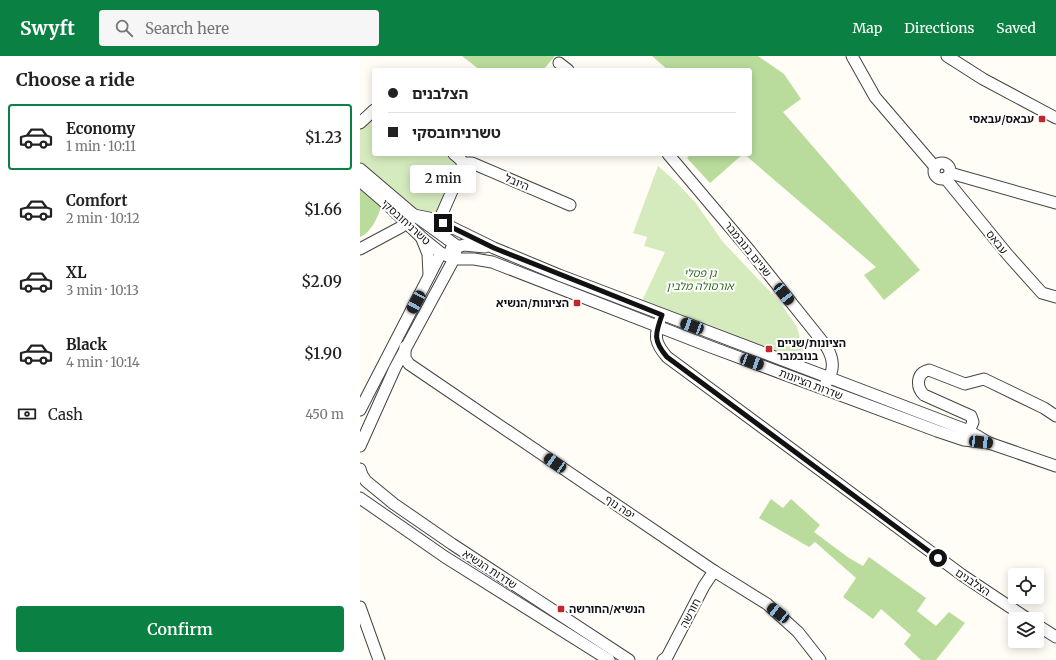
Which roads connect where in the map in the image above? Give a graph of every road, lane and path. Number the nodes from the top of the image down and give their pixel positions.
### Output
1 (852, 56) edge
2 (947, 56) edge
3 (559, 63) dead end
4 (565, 68) edge
5 (372, 112) edge
6 (1056, 118) edge
7 (360, 123) edge
8 (457, 156) edge
9 (670, 156) edge
10 (463, 163) junction
11 (360, 169) edge
12 (947, 175) junction
13 (360, 182) edge
14 (1056, 203) edge
15 (570, 205) dead end
16 (389, 206) junction
17 (414, 215) junction
18 (443, 223) junction
19 (406, 224) junction
20 (386, 236) junction
21 (420, 237) junction
22 (457, 246) junction
23 (494, 248) junction
24 (360, 249) edge
25 (441, 253) junction
26 (454, 259) junction
27 (429, 277) junction
28 (1056, 297) edge
29 (660, 320) junction
30 (405, 348) junction
31 (409, 364) junction
32 (395, 368) junction
33 (826, 376) junction
34 (822, 388) junction
35 (360, 410) edge
36 (1056, 416) edge
37 (969, 431) junction
38 (989, 443) junction
39 (360, 446) edge
40 (1056, 466) edge
41 (360, 469) edge
42 (360, 498) edge
43 (714, 571) junction
44 (360, 607) edge
45 (1018, 612) edge
46 (1044, 629) edge
47 (1056, 637) edge
48 (665, 659) edge
49 (379, 660) edge
50 (609, 660) edge
51 (629, 660) edge
52 (820, 660) edge

1 - 12 street, עבאס
2 - 6 street
3 - 4 street
5 - 7 street
8 - 10 street
9 - 33 street, שניים בנובמבר
10 - 15 street, היובל
10 - 18 street
11 - 17 street, טשרניחובסקי
12 - 14 street
12 - 28 street, עבאס
13 - 16 street, טשרניחובסקי
16 - 19 street, טשרניחובסקי
16 - 20 street
17 - 18 street, טשרניחובסקי
17 - 19 street
17 - 22 street
18 - 23 street, טשרניחובסקי
19 - 20 street
19 - 21 street, טשרניחובסקי
20 - 24 street
21 - 25 street, טשרניחובסקי
21 - 27 street
22 - 23 street
22 - 25 street
22 - 26 street
23 - 29 street, שדרות הציונות
25 - 26 street, טשרניחובסקי
25 - 27 street
26 - 29 street, שדרות הציונות
26 - 30 street
27 - 35 street
29 - 33 street, שדרות הציונות
29 - 34 street, שדרות הציונות
29 - 45 street, הצלבנים
30 - 31 street
30 - 32 street
31 - 32 street
31 - 43 street, יפה נוף
32 - 39 street
33 - 34 street, שניים בנובמבר
33 - 37 street, שדרות הציונות
34 - 38 street, שדרות הציונות
36 - 37 street
37 - 38 street, שדרות הציונות
38 - 40 street, שדרות הציונות
41 - 51 street, שדרות הנשיא
42 - 50 street, שדרות הנשיא
43 - 48 street, חורשה
43 - 52 street, יפה נוף
44 - 49 street
46 - 47 street

